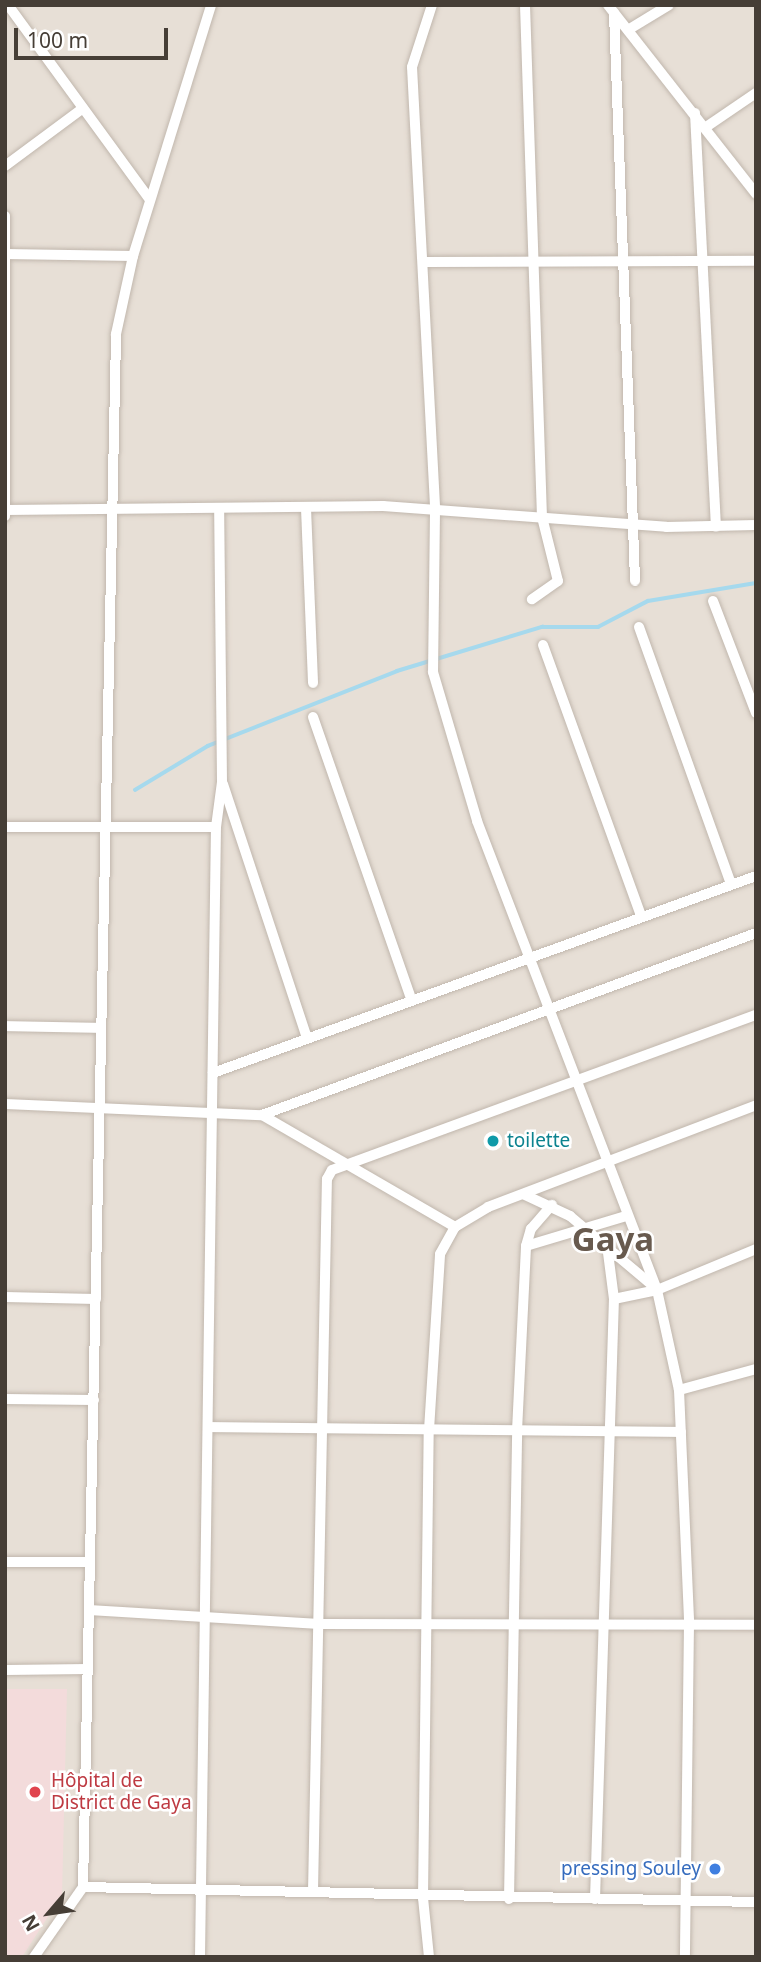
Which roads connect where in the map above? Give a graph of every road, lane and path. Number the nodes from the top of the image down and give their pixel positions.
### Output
1 (8, 5) edge
2 (211, 5) edge
3 (432, 5) edge
4 (525, 5) edge
5 (669, 5) edge
6 (611, 9) edge
7 (16, 17) junction
8 (5, 24) edge
9 (628, 30) junction
10 (756, 93) edge
11 (83, 108) junction
12 (695, 113) junction
13 (706, 127) junction
14 (5, 166) edge
15 (756, 194) edge
16 (150, 201) junction
17 (5, 216) edge
18 (7, 254) edge
19 (133, 256) junction
20 (622, 261) junction
21 (703, 261) junction
22 (756, 261) edge
23 (425, 262) junction
24 (534, 262) junction
25 (306, 508) junction
26 (219, 509) junction
27 (5, 510) edge
28 (112, 510) junction
29 (435, 511) junction
30 (5, 516) edge
31 (542, 517) junction
32 (630, 525) junction
33 (756, 525) edge
34 (716, 526) junction
35 (635, 581) dead end
36 (532, 599) dead end
37 (713, 601) dead end
38 (639, 627) dead end
39 (543, 645) dead end
40 (313, 683) dead end
41 (756, 713) edge
42 (313, 717) dead end
43 (222, 782) junction
44 (5, 827) edge
45 (106, 827) junction
46 (216, 827) junction
47 (756, 876) edge
48 (731, 884) junction
49 (642, 916) junction
50 (756, 933) edge
51 (531, 961) junction
52 (411, 999) junction
53 (550, 1008) junction
54 (756, 1015) edge
55 (5, 1026) edge
56 (102, 1028) junction
57 (307, 1038) junction
58 (213, 1073) junction
59 (575, 1084) junction
60 (5, 1104) edge
61 (756, 1105) edge
62 (100, 1107) junction
63 (212, 1111) junction
64 (262, 1115) junction
65 (603, 1163) junction
66 (344, 1166) junction
67 (525, 1195) junction
68 (552, 1205) junction
69 (626, 1216) junction
70 (455, 1227) junction
71 (587, 1230) junction
72 (607, 1245) junction
73 (526, 1246) junction
74 (756, 1249) edge
75 (657, 1290) junction
76 (5, 1297) edge
77 (96, 1298) junction
78 (614, 1299) junction
79 (756, 1369) edge
80 (679, 1390) junction
81 (5, 1399) edge
82 (94, 1400) junction
83 (208, 1427) junction
84 (324, 1430) junction
85 (429, 1430) junction
86 (517, 1431) junction
87 (607, 1431) junction
88 (681, 1432) junction
89 (5, 1562) edge
90 (90, 1562) junction
91 (89, 1610) junction
92 (205, 1620) junction
93 (512, 1622) junction
94 (601, 1622) junction
95 (428, 1623) junction
96 (689, 1623) junction
97 (320, 1624) junction
98 (756, 1625) edge
99 (88, 1669) junction
100 (5, 1670) edge
101 (83, 1886) junction
102 (201, 1886) junction
103 (313, 1892) junction
104 (423, 1898) junction
105 (509, 1899) junction
106 (595, 1899) junction
107 (683, 1900) junction
108 (756, 1902) edge
109 (34, 1957) edge
110 (200, 1957) edge
111 (429, 1957) edge
112 (685, 1957) edge

1 - 7 street
2 - 16 street
3 - 23 street
4 - 24 street
5 - 9 street
6 - 9 street
6 - 20 street
7 - 8 street
7 - 11 street
9 - 12 street
10 - 13 street
11 - 14 street
11 - 16 street
12 - 13 street
12 - 21 street
13 - 15 street
16 - 19 street
17 - 18 street
18 - 19 street
18 - 27 street
19 - 28 street
20 - 21 street
20 - 24 street
20 - 32 street
21 - 22 street
21 - 34 street
23 - 24 street
23 - 29 street
24 - 31 street
25 - 26 street
25 - 29 street
25 - 40 street
26 - 28 street
26 - 43 street
27 - 28 street
27 - 30 street
28 - 45 street
29 - 31 street
29 - 51 street
31 - 32 street
31 - 36 street
32 - 34 street
32 - 35 street
33 - 34 street
37 - 41 street
38 - 48 street
39 - 49 street
42 - 52 street
43 - 46 street
43 - 57 street
44 - 45 street
45 - 46 street
45 - 56 street
46 - 58 street
47 - 48 street
48 - 49 street
49 - 51 street
50 - 53 street
51 - 52 street
51 - 53 street
52 - 57 street
53 - 59 street
53 - 64 street
54 - 59 street
55 - 56 street
56 - 62 street
57 - 58 street
58 - 63 street
59 - 65 street
59 - 66 street
60 - 62 street
61 - 65 street
62 - 63 street
62 - 77 street
63 - 64 street
63 - 83 street
64 - 66 street
65 - 67 street
65 - 69 street
66 - 70 street
66 - 84 street
67 - 68 street
67 - 70 street
68 - 71 street
68 - 73 street
69 - 71 street
69 - 75 street
70 - 85 street
71 - 72 street
71 - 73 street
72 - 75 street
72 - 78 street
73 - 86 street
74 - 75 street
75 - 78 street
75 - 80 street
76 - 77 street
77 - 82 street
78 - 87 street
79 - 80 street
80 - 88 street
81 - 82 street
82 - 90 street
83 - 84 street
83 - 92 street
84 - 85 street
84 - 97 street
85 - 86 street
85 - 95 street
86 - 87 street
86 - 93 street
87 - 88 street
87 - 94 street
88 - 96 street
89 - 90 street
90 - 91 street
91 - 92 street
91 - 99 street
92 - 97 street
92 - 102 street
93 - 94 street
93 - 95 street
93 - 105 street
94 - 96 street
94 - 106 street
95 - 97 street
95 - 104 street
96 - 98 street
96 - 107 street
97 - 103 street
99 - 100 street
99 - 101 street
101 - 102 street
101 - 109 street
102 - 103 street
102 - 110 street
103 - 104 street
104 - 105 street
104 - 111 street
105 - 106 street
106 - 107 street
107 - 108 street
107 - 112 street

